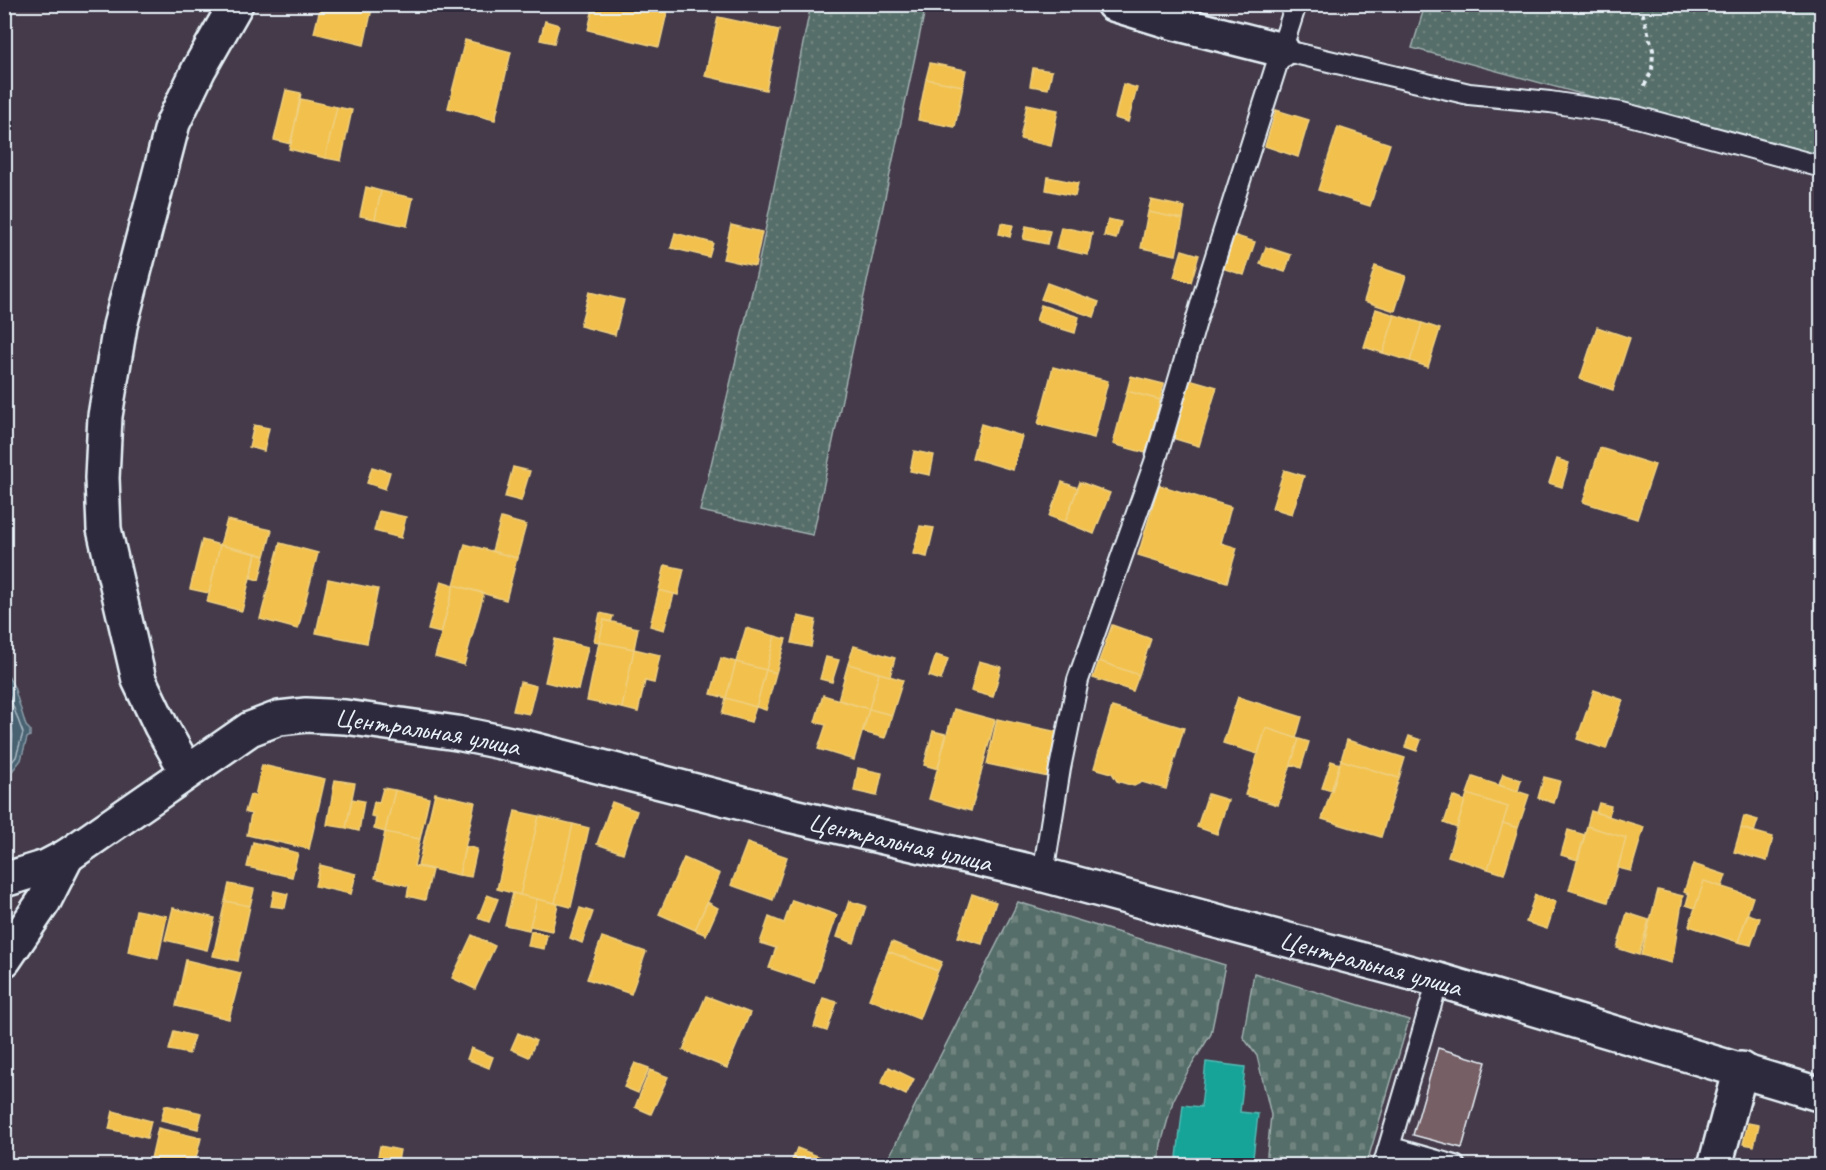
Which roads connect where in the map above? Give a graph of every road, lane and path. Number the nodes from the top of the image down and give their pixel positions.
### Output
1 (236, 4) edge
2 (1113, 4) edge
3 (1296, 4) edge
4 (1640, 4) edge
5 (1282, 50) junction
6 (1622, 113) junction
7 (1821, 167) edge
8 (187, 772) junction
9 (67, 856) junction
10 (1043, 874) junction
11 (4, 880) edge
12 (4, 960) edge
13 (1438, 980) junction
14 (1741, 1069) junction
15 (1821, 1095) edge
16 (1385, 1156) edge
17 (1455, 1166) edge
18 (1715, 1166) edge

1 - 8 street
2 - 5 street
3 - 5 lane
4 - 6 path
5 - 6 lane
5 - 10 lane
6 - 7 lane
8 - 9 street, Центральная улица
8 - 10 street, Центральная улица
9 - 11 street, Центральная улица
9 - 12 street
10 - 13 street, Центральная улица
13 - 14 street, Центральная улица
13 - 16 lane
14 - 15 street, Центральная улица
14 - 18 street
16 - 17 lane

